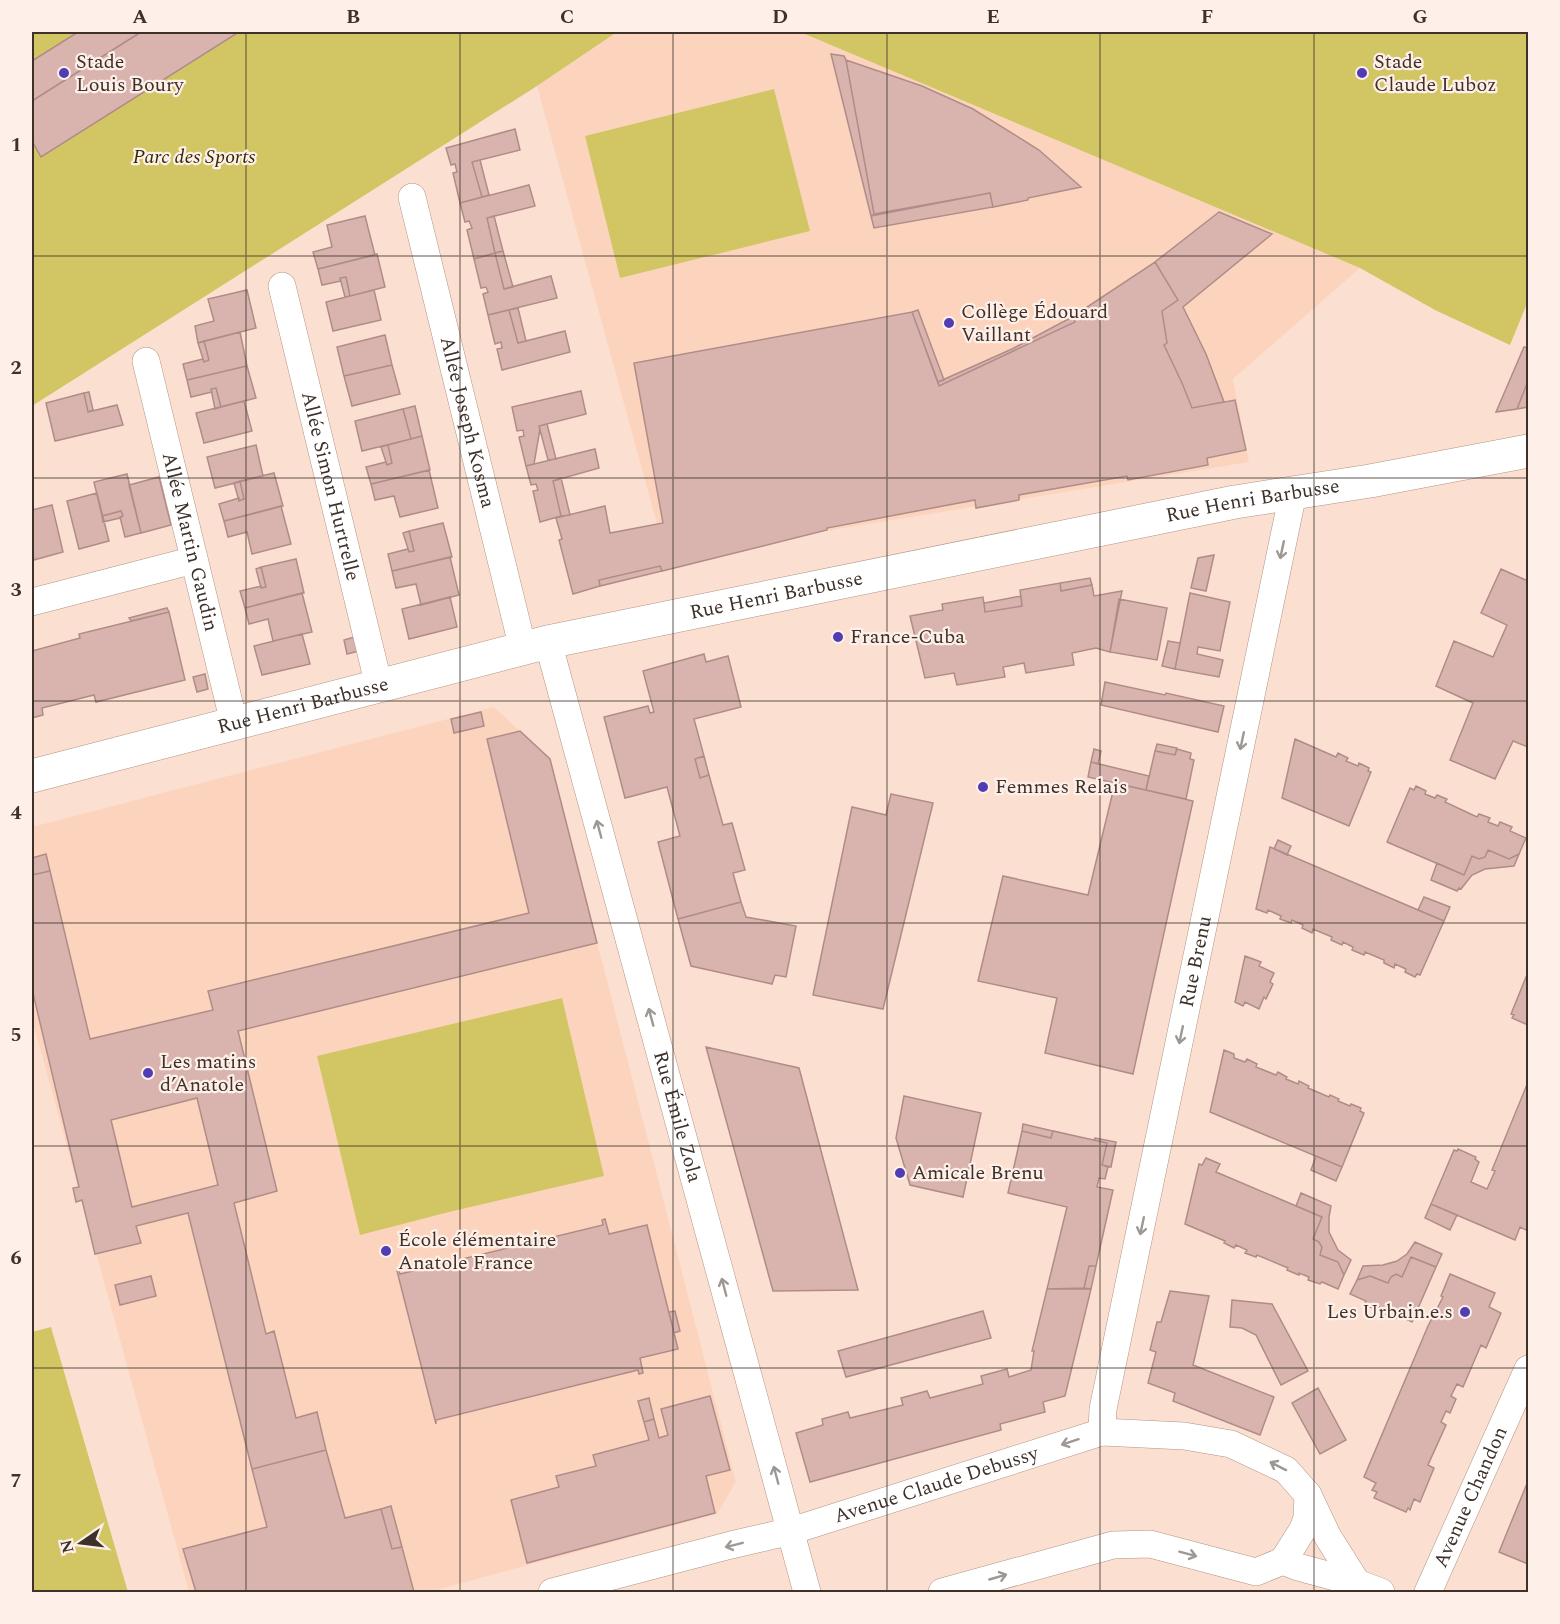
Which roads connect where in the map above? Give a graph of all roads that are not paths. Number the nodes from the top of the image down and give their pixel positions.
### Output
1 (412, 197) dead end
2 (282, 285) dead end
3 (146, 361) dead end
4 (1528, 451) edge
5 (1293, 493) junction
6 (194, 560) junction
7 (32, 602) edge
8 (535, 645) junction
9 (379, 686) junction
10 (234, 723) junction
11 (32, 776) edge
12 (1528, 1369) edge
13 (1102, 1432) junction
14 (1308, 1495) junction
15 (791, 1531) junction
16 (1282, 1561) junction
17 (1369, 1588) edge
18 (552, 1593) edge
19 (807, 1593) edge
20 (942, 1593) edge
21 (1428, 1593) edge

1 - 8 street, Allée Joseph Kosma
2 - 9 street, Allée Simon Hurtrelle
3 - 6 street, Allée Martin Gaudin
4 - 5 street, Rue Henri Barbusse
5 - 8 street, Rue Henri Barbusse
5 -> 13 street, Rue Brenu
6 - 7 street
6 - 10 street, Allée Martin Gaudin
8 - 9 street, Rue Henri Barbusse
15 -> 8 street, Rue Émile Zola
9 - 10 street, Rue Henri Barbusse
10 - 11 street, Rue Henri Barbusse
12 - 21 street, Avenue Chandon
14 -> 13 street, Avenue Claude Debussy
13 -> 15 street, Avenue Claude Debussy
14 - 16 street
14 - 17 street, Avenue Claude Debussy
15 -> 18 street, Avenue Claude Debussy
15 - 19 street, Rue Émile Zola
16 - 17 street, Avenue Claude Debussy
20 -> 16 street

